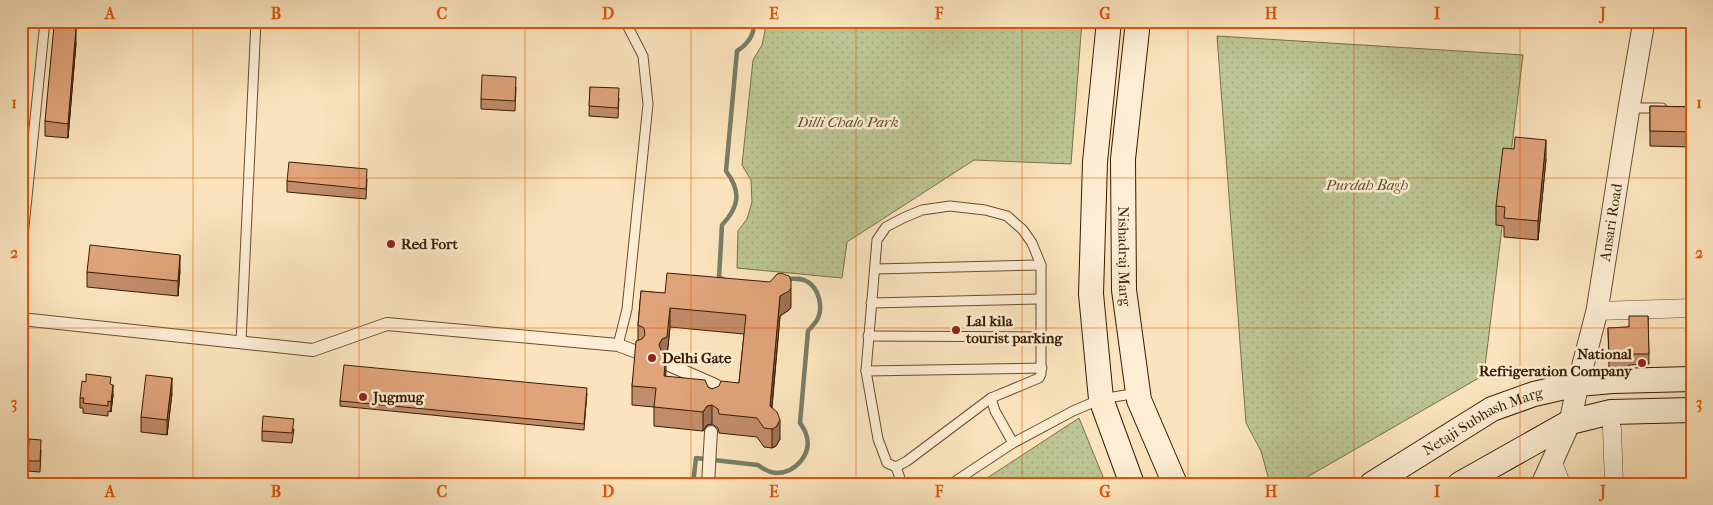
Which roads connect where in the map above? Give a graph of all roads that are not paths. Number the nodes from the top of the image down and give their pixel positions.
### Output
1 (45, 21) edge
2 (256, 21) edge
3 (609, 21) edge
4 (1108, 21) edge
5 (1138, 21) edge
6 (1644, 21) edge
7 (1629, 108) junction
8 (1674, 108) edge
9 (21, 256) edge
10 (1041, 265) junction
11 (875, 269) junction
12 (1040, 299) junction
13 (871, 303) junction
14 (1692, 308) edge
15 (1597, 311) junction
16 (21, 319) edge
17 (868, 336) junction
18 (1041, 336) junction
19 (241, 342) junction
20 (618, 345) junction
21 (637, 352) edge
22 (666, 364) edge
23 (1042, 368) junction
24 (866, 371) junction
25 (1692, 379) edge
26 (1578, 384) junction
27 (1138, 393) junction
28 (991, 398) junction
29 (1101, 399) junction
30 (713, 400) edge
31 (1692, 410) edge
32 (1570, 422) junction
33 (1612, 428) dead end
34 (711, 432) dead end
35 (1013, 444) junction
36 (1553, 462) junction
37 (896, 467) junction
38 (708, 479) edge
39 (902, 484) edge
40 (951, 484) edge
41 (1132, 484) edge
42 (1175, 484) edge
43 (1372, 484) edge
44 (1460, 484) edge
45 (1542, 484) edge
46 (1561, 484) edge
47 (1614, 484) edge

1 - 9 lane
2 - 19 lane
3 - 20 lane
4 - 29 main road, Nishadraj Marg
5 - 27 main road, Nishadraj Marg
6 - 7 street, Ansari Road
7 - 8 lane
7 - 15 street, Ansari Road
10 - 11 lane
10 - 11 lane
10 - 12 lane
11 - 13 lane
12 - 13 lane
12 - 18 lane
13 - 17 lane
14 - 15 street
15 - 26 street, Ansari Road
16 - 19 street
17 - 18 lane
17 - 24 lane
18 - 23 lane
19 - 20 street
20 - 21 street
22 - 30 street
23 - 24 lane
23 - 28 lane
24 - 37 lane
25 - 26 main road, Netaji Subhash Marg
26 - 32 street, Ansari Road
26 - 43 main road, Netaji Subhash Marg
27 - 29 lane
27 - 42 main road, Nishadraj Marg
28 - 35 lane
28 - 37 lane
29 - 35 lane
29 - 41 main road, Nishadraj Marg
31 - 32 main road
32 - 36 street, Ansari Road
32 - 44 main road
33 - 47 street
34 - 38 street
35 - 40 lane
36 - 45 street, Ansari Road
36 - 46 street
37 - 39 lane

